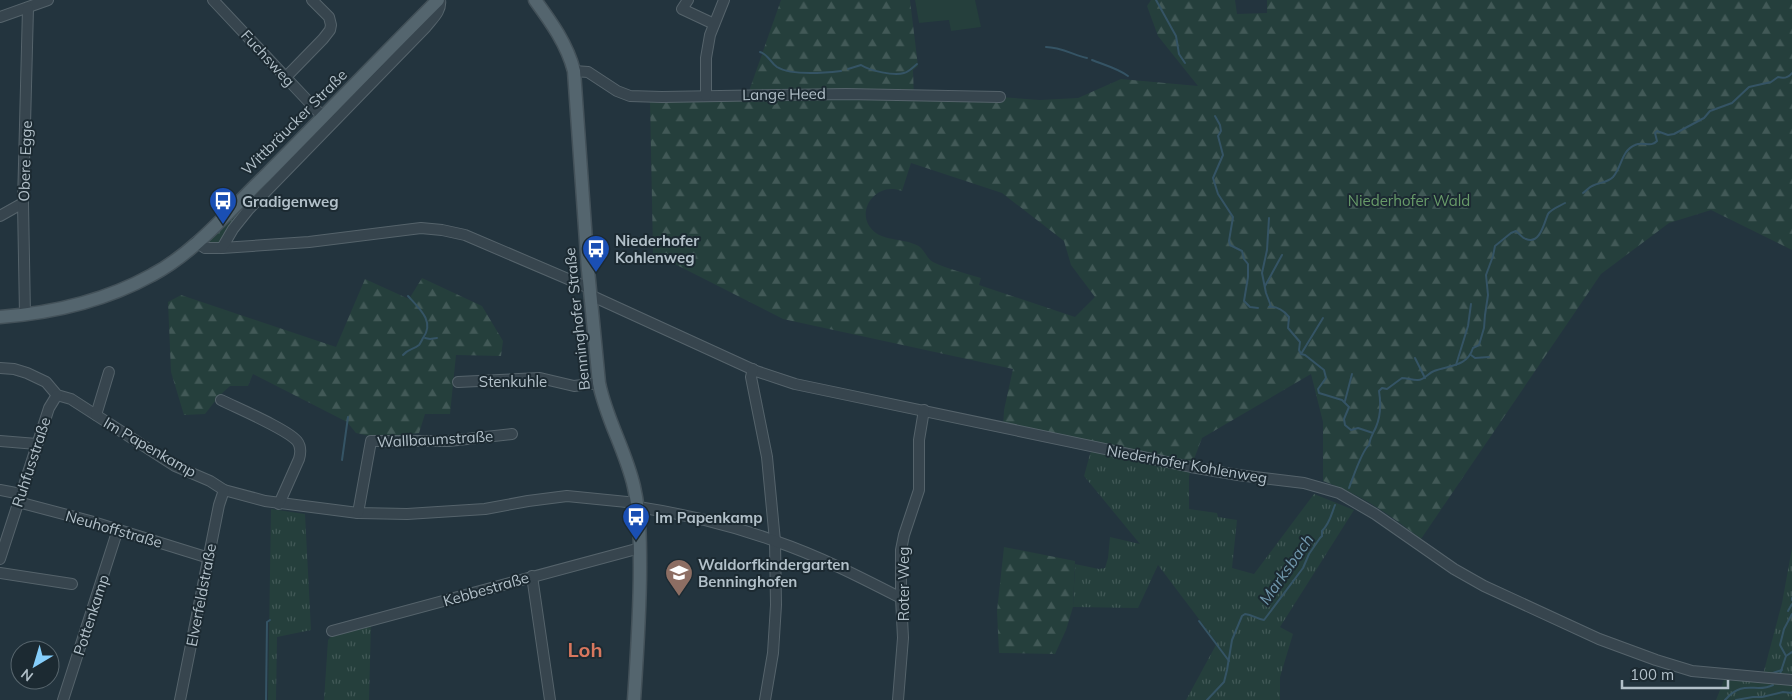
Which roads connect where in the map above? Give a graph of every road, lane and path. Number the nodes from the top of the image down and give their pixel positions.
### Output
1 (48, 0) edge
2 (213, 0) edge
3 (312, 0) edge
4 (439, 0) edge
5 (535, 0) edge
6 (688, 0) edge
7 (724, 0) edge
8 (28, 8) junction
9 (0, 17) edge
10 (714, 24) junction
11 (574, 71) junction
12 (286, 77) junction
13 (706, 96) junction
14 (1000, 97) dead end
15 (323, 117) junction
16 (23, 203) junction
17 (0, 216) edge
18 (196, 242) junction
19 (227, 248) junction
20 (590, 292) junction
21 (25, 315) junction
22 (0, 317) edge
23 (0, 368) edge
24 (753, 369) junction
25 (109, 372) dead end
26 (458, 382) dead end
27 (599, 383) junction
28 (57, 395) junction
29 (221, 400) dead end
30 (924, 410) junction
31 (96, 416) junction
32 (512, 434) dead end
33 (0, 441) edge
34 (37, 444) junction
35 (0, 490) edge
36 (224, 490) junction
37 (20, 498) junction
38 (280, 504) junction
39 (638, 505) junction
40 (358, 513) junction
41 (118, 529) junction
42 (775, 541) junction
43 (640, 548) junction
44 (209, 558) junction
45 (0, 559) edge
46 (0, 573) edge
47 (532, 576) junction
48 (72, 584) dead end
49 (901, 598) junction
50 (332, 631) dead end
51 (1792, 680) edge
52 (63, 700) edge
53 (180, 700) edge
54 (550, 700) edge
55 (634, 700) edge
56 (765, 700) edge
57 (898, 700) edge

1 - 8 street
2 - 12 street, Fuchsweg
3 - 12 street
4 - 15 main road, Wittbräucker Straße
4 - 19 street, Wittbräucker Straße
5 - 11 main road, Benninghofer Straße
6 - 10 street
7 - 10 street
8 - 9 street
8 - 16 street, Obere Egge
10 - 13 street
11 - 13 street, Lange Heed
11 - 20 main road, Benninghofer Straße
12 - 15 street, Fuchsweg
13 - 14 street, Lange Heed
15 - 18 main road, Wittbräucker Straße
16 - 17 street
16 - 21 street, Obere Egge
18 - 19 street, Niederhofer Kohlenweg
18 - 21 main road, Wittbräucker Straße
19 - 20 street, Niederhofer Kohlenweg
20 - 24 street, Niederhofer Kohlenweg
20 - 27 main road, Benninghofer Straße
21 - 22 main road, Wittbräucker Straße
23 - 28 street, Im Papenkamp
24 - 30 street, Niederhofer Kohlenweg
24 - 42 street
25 - 31 street
26 - 27 street, Stenkuhle
27 - 39 main road, Benninghofer Straße
28 - 31 street, Im Papenkamp
28 - 34 street, Ruhfusstraße
29 - 38 street
30 - 49 street, Roter Weg
30 - 51 street, Niederhofer Kohlenweg
31 - 36 street, Im Papenkamp
32 - 40 street, Wallbaumstraße
33 - 34 street
34 - 37 street, Ruhfusstraße
35 - 37 street, Neuhoffstraße
36 - 38 street, Im Papenkamp
36 - 44 street, Elverfeldstraße
37 - 41 street, Neuhoffstraße
37 - 45 street, Ruhfusstraße
38 - 40 street, Im Papenkamp
39 - 40 street, Im Papenkamp
39 - 42 street, Im Papenkamp
39 - 43 main road, Benninghofer Straße
41 - 44 street, Neuhoffstraße
41 - 52 street, Pottenkamp
42 - 49 street, Im Papenkamp
42 - 56 street
43 - 47 street, Kebbestraße
43 - 55 main road, Benninghofer Straße
44 - 53 street, Elverfeldstraße
46 - 48 street
47 - 50 street, Kebbestraße
47 - 54 street
49 - 57 street, Roter Weg

